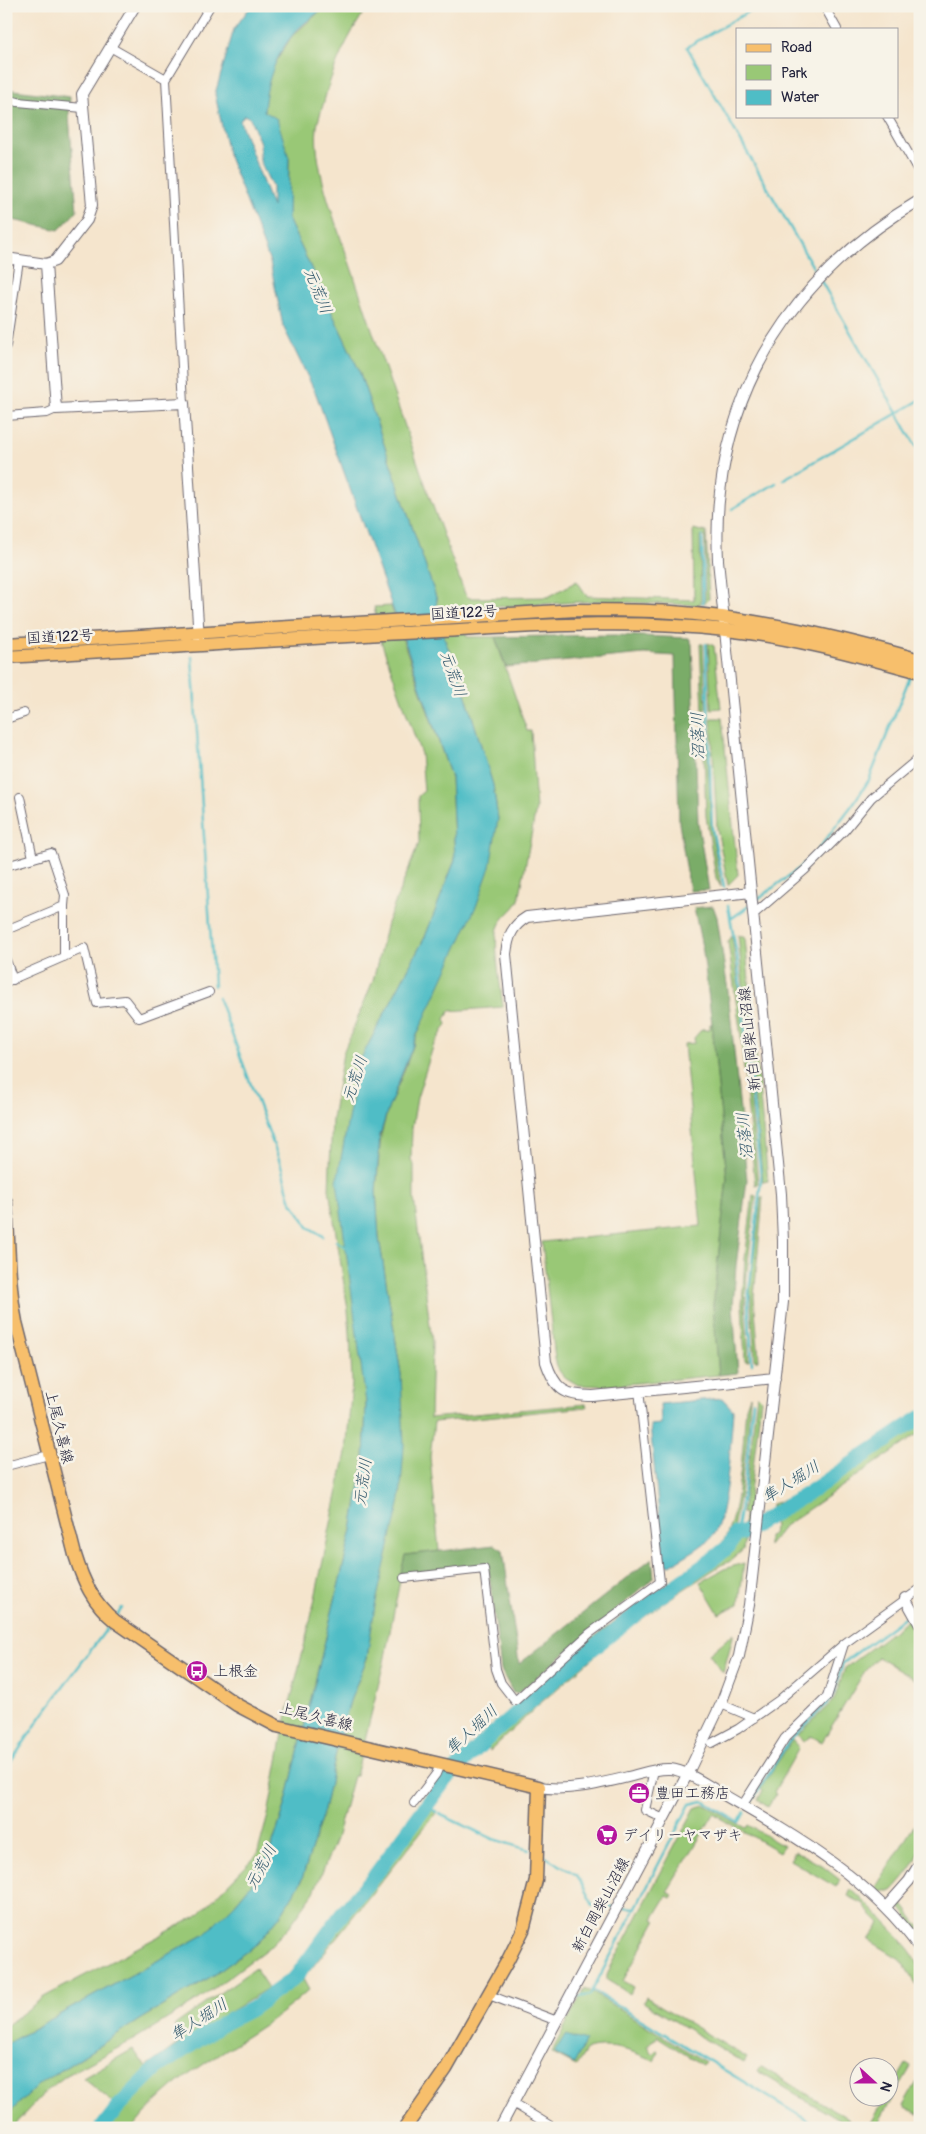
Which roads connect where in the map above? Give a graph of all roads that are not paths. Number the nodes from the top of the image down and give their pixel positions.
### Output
1 (134, 6) edge
2 (210, 6) edge
3 (824, 6) edge
4 (836, 28) edge
5 (110, 47) junction
6 (166, 79) junction
7 (6, 99) edge
8 (84, 108) junction
9 (888, 118) edge
10 (920, 174) edge
11 (920, 200) edge
12 (6, 258) edge
13 (19, 260) junction
14 (46, 264) junction
15 (6, 346) edge
16 (184, 403) junction
17 (56, 409) junction
18 (6, 416) edge
19 (724, 624) junction
20 (361, 628) junction
21 (198, 632) junction
22 (6, 644) edge
23 (199, 646) junction
24 (6, 657) edge
25 (920, 660) edge
26 (920, 672) edge
27 (24, 713) dead end
28 (6, 719) edge
29 (920, 757) edge
30 (20, 797) dead end
31 (33, 858) junction
32 (6, 866) edge
33 (751, 892) junction
34 (64, 906) junction
35 (754, 914) junction
36 (6, 930) edge
37 (64, 957) junction
38 (6, 960) edge
39 (10, 981) edge
40 (210, 992) dead end
41 (6, 1202) edge
42 (8, 1296) edge
43 (775, 1378) junction
44 (639, 1390) junction
45 (49, 1455) junction
46 (6, 1466) edge
47 (404, 1578) dead end
48 (920, 1589) edge
49 (905, 1598) junction
50 (920, 1625) edge
51 (845, 1642) junction
52 (721, 1704) junction
53 (754, 1718) junction
54 (712, 1743) dead end
55 (443, 1765) junction
56 (654, 1770) junction
57 (687, 1775) junction
58 (539, 1787) junction
59 (414, 1803) dead end
60 (742, 1806) junction
61 (664, 1819) junction
62 (920, 1863) edge
63 (886, 1907) junction
64 (920, 1949) edge
65 (488, 1995) junction
66 (556, 2021) junction
67 (513, 2103) junction
68 (405, 2128) edge
69 (500, 2128) edge
70 (554, 2128) edge

1 - 5 street
2 - 6 street
3 - 4 street
5 - 6 street
5 - 8 street
6 - 16 street
7 - 8 street
8 - 14 street
9 - 10 street
11 - 19 street, 新白岡柴山沼線
12 - 13 street
13 - 14 street
13 - 15 street
14 - 17 street
16 - 17 street
16 - 21 street
17 - 18 street
19 - 20 main road, 国道122号
19 - 20 main road, 国道122号
19 - 25 main road, 国道122号
19 - 26 main road, 国道122号
19 - 33 street, 新白岡柴山沼線
20 - 21 main road, 国道122号
20 - 23 main road, 国道122号
21 - 22 main road, 国道122号
21 - 23 street
23 - 24 main road, 国道122号
27 - 28 street
29 - 35 street
30 - 31 street
31 - 32 street
31 - 34 street
33 - 35 street, 新白岡柴山沼線
33 - 44 street
34 - 36 street
34 - 37 street
35 - 43 street, 新白岡柴山沼線
37 - 39 street
37 - 40 street
38 - 39 street
41 - 42 main road, 上尾久喜線
42 - 45 main road, 上尾久喜線
43 - 44 street
43 - 52 street, 新白岡柴山沼線
44 - 47 street
45 - 46 street
45 - 55 main road, 上尾久喜線
48 - 49 street
49 - 50 street
49 - 51 street
51 - 53 street
51 - 60 street
52 - 53 street
52 - 57 street, 新白岡柴山沼線
53 - 54 street
55 - 58 main road, 上尾久喜線
55 - 59 street
56 - 57 street
56 - 58 street
56 - 61 street
57 - 60 street
57 - 61 street, 新白岡柴山沼線
58 - 65 main road
60 - 63 street
61 - 66 street, 新白岡柴山沼線
62 - 63 street
63 - 64 street
65 - 66 street
65 - 68 main road
66 - 67 street, 新白岡柴山沼線
67 - 69 street, 新白岡柴山沼線
67 - 70 street

